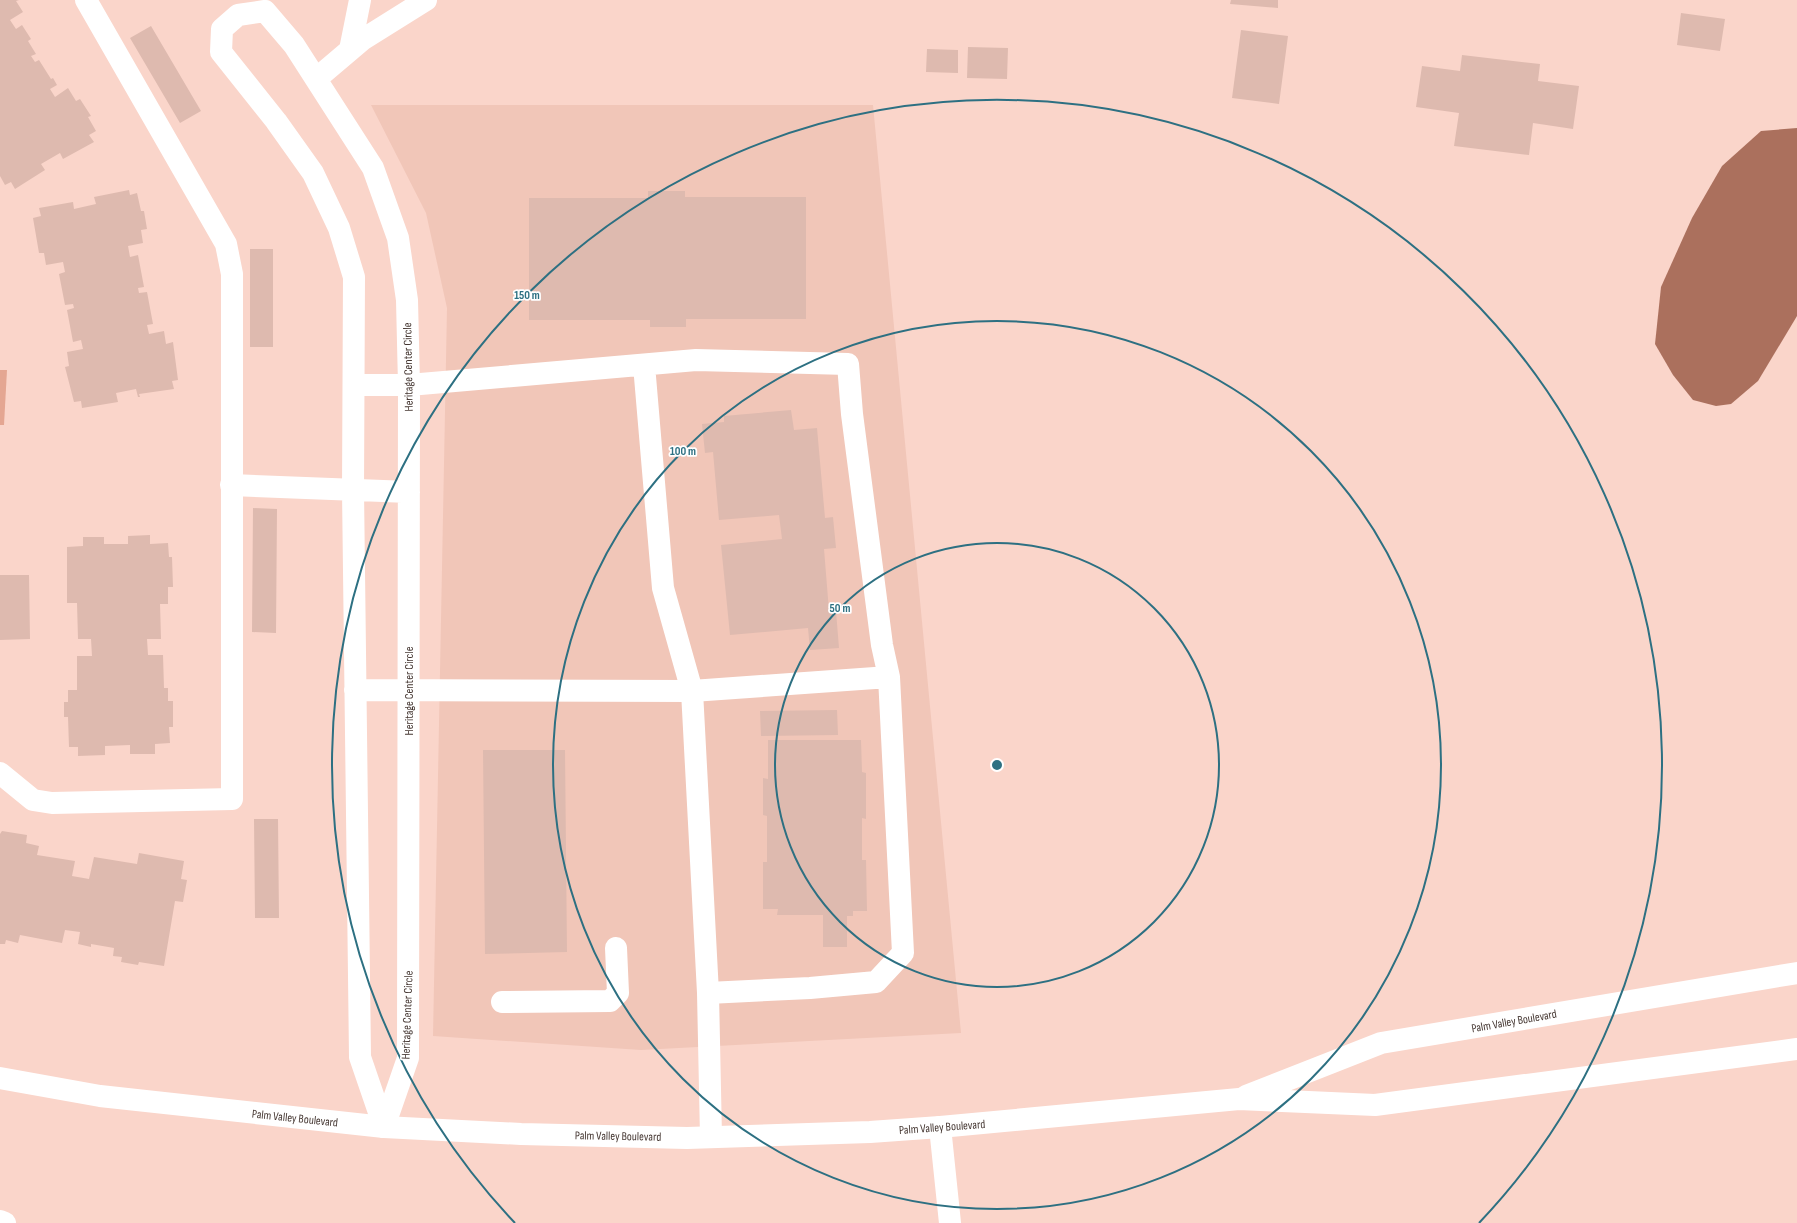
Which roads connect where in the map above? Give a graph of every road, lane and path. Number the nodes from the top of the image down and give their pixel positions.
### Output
1 (86, 0) edge
2 (360, 0) edge
3 (426, 0) edge
4 (350, 50) junction
5 (316, 79) junction
6 (644, 365) junction
7 (354, 385) junction
8 (409, 385) junction
9 (231, 485) junction
10 (353, 490) junction
11 (409, 492) junction
12 (888, 677) junction
13 (355, 690) junction
14 (692, 690) junction
15 (409, 691) junction
16 (0, 773) edge
17 (616, 948) dead end
18 (1797, 973) edge
19 (708, 993) junction
20 (502, 1002) dead end
21 (1797, 1049) edge
22 (0, 1078) edge
23 (1239, 1098) junction
24 (940, 1127) junction
25 (384, 1128) junction
26 (711, 1137) junction
27 (0, 1221) edge
28 (5, 1223) edge
29 (950, 1223) edge

1 - 9 main road
2 - 4 main road
3 - 4 main road
4 - 5 main road
5 - 7 main road, Heritage Center Circle
5 - 8 main road, Heritage Center Circle
6 - 8 main road
6 - 12 main road
6 - 14 main road
7 - 8 main road
7 - 10 main road, Heritage Center Circle
8 - 11 main road, Heritage Center Circle
9 - 10 main road
9 - 16 main road
10 - 11 main road
10 - 13 main road, Heritage Center Circle
11 - 15 main road, Heritage Center Circle
12 - 14 main road
12 - 19 main road
13 - 15 main road
13 - 25 main road, Heritage Center Circle
14 - 15 main road
14 - 19 main road
15 - 25 main road, Heritage Center Circle
17 - 20 main road
18 - 23 main road, Palm Valley Boulevard
19 - 26 main road
21 - 23 main road, Palm Valley Boulevard
22 - 25 main road, Palm Valley Boulevard
23 - 24 main road, Palm Valley Boulevard
24 - 26 main road, Palm Valley Boulevard
24 - 29 main road
25 - 26 main road, Palm Valley Boulevard
27 - 28 main road

